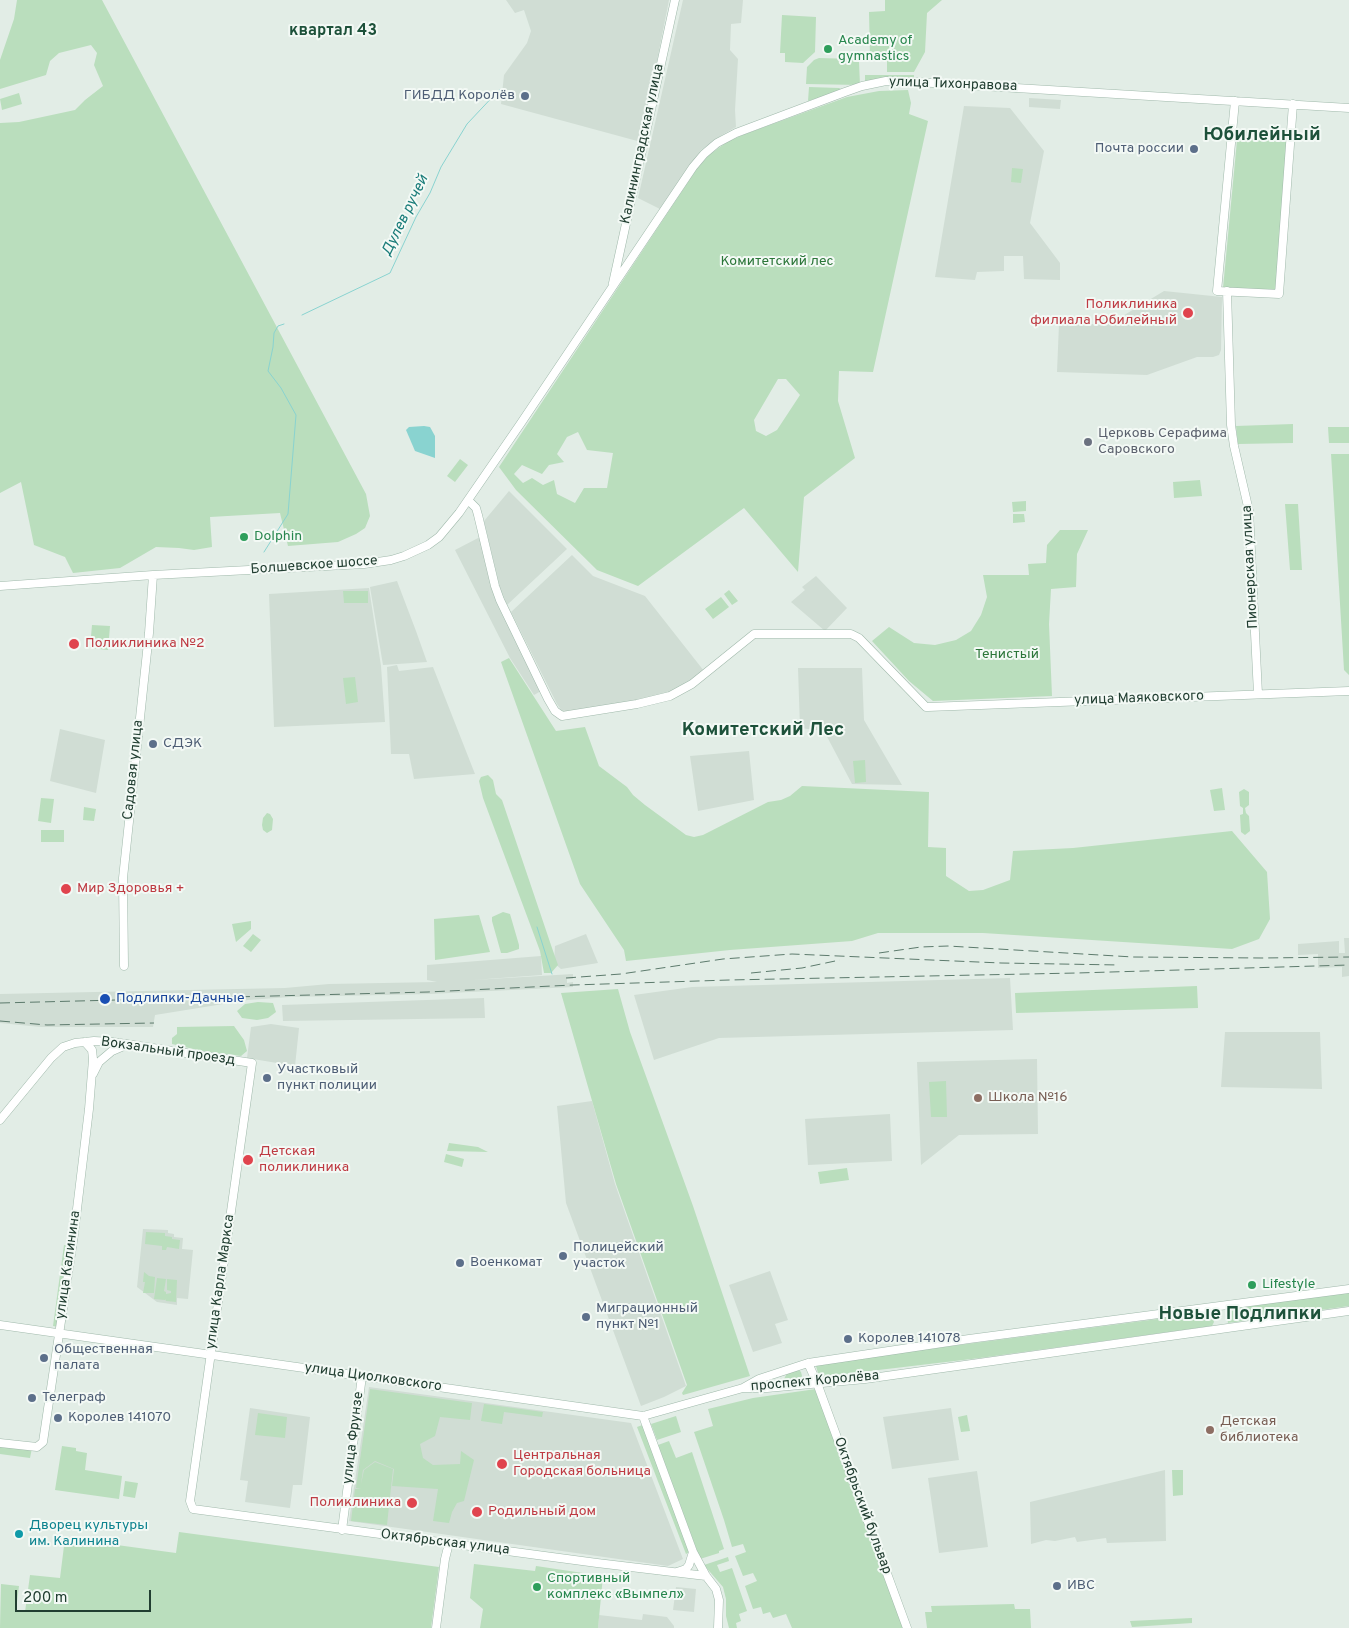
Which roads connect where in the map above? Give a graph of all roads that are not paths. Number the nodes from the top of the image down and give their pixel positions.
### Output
1 (675, 0) edge
2 (1235, 100) junction
3 (1293, 104) junction
4 (1349, 108) edge
5 (619, 256) junction
6 (632, 259) junction
7 (612, 287) junction
8 (1227, 291) junction
9 (468, 500) junction
10 (153, 575) junction
11 (0, 586) edge
12 (1349, 691) edge
13 (1258, 694) junction
14 (124, 966) dead end
15 (85, 1042) junction
16 (113, 1046) junction
17 (252, 1063) joint
18 (90, 1080) junction
19 (0, 1120) edge
20 (1349, 1290) edge
21 (1349, 1311) edge
22 (0, 1325) edge
23 (60, 1333) junction
24 (211, 1355) junction
25 (808, 1363) junction
26 (782, 1372) junction
27 (362, 1376) junction
28 (817, 1383) junction
29 (790, 1385) junction
30 (741, 1388) junction
31 (643, 1416) junction
32 (0, 1443) edge
33 (190, 1501) joint
34 (342, 1530) junction
35 (449, 1543) junction
36 (693, 1552) junction
37 (675, 1572) junction
38 (706, 1576) junction
39 (436, 1628) edge
40 (718, 1628) edge
41 (907, 1628) edge

1 - 5 street, Калининградская улица
2 - 3 street, улица Тихонравова
2 - 6 street, улица Тихонравова
2 - 8 street
3 - 4 street, улица Тихонравова
3 - 8 street
5 - 6 street
5 - 7 street, Калининградская улица
6 - 7 street, улица Тихонравова
7 - 9 street, Болшевское шоссе
8 - 13 street, Пионерская улица
9 - 10 street, Болшевское шоссе
9 - 13 street, улица Маяковского
10 - 11 street, Болшевское шоссе
10 - 14 street, Садовая улица
12 - 13 street, улица Маяковского
15 - 16 street, Вокзальный проезд
15 - 18 street, улица Калинина
15 - 19 street, Вокзальный проезд
16 - 17 street, Вокзальный проезд
16 - 18 street
17 - 24 street, улица Карла Маркса
18 - 23 street, улица Калинина
20 - 25 street, проспект Королёва
21 - 28 street, проспект Королёва
22 - 23 street, улица Циолковского
23 - 24 street, улица Циолковского
23 - 32 street, улица Калинина
24 - 27 street, улица Циолковского
24 - 33 street, улица Карла Маркса
25 - 26 street, проспект Королёва
25 - 28 street, Октябрьский бульвар
26 - 29 street
26 - 30 street, проспект Королёва
27 - 31 street, улица Циолковского
27 - 34 street, улица Фрунзе
28 - 29 street, проспект Королёва
28 - 41 street, Октябрьский бульвар
29 - 30 street, проспект Королёва
30 - 31 street, улица Циолковского
31 - 36 street
33 - 34 street, Октябрьская улица
34 - 35 street, Октябрьская улица
35 - 37 street, Октябрьская улица
35 - 39 street
36 - 37 street
36 - 38 street
37 - 38 street, Октябрьская улица
38 - 40 street

